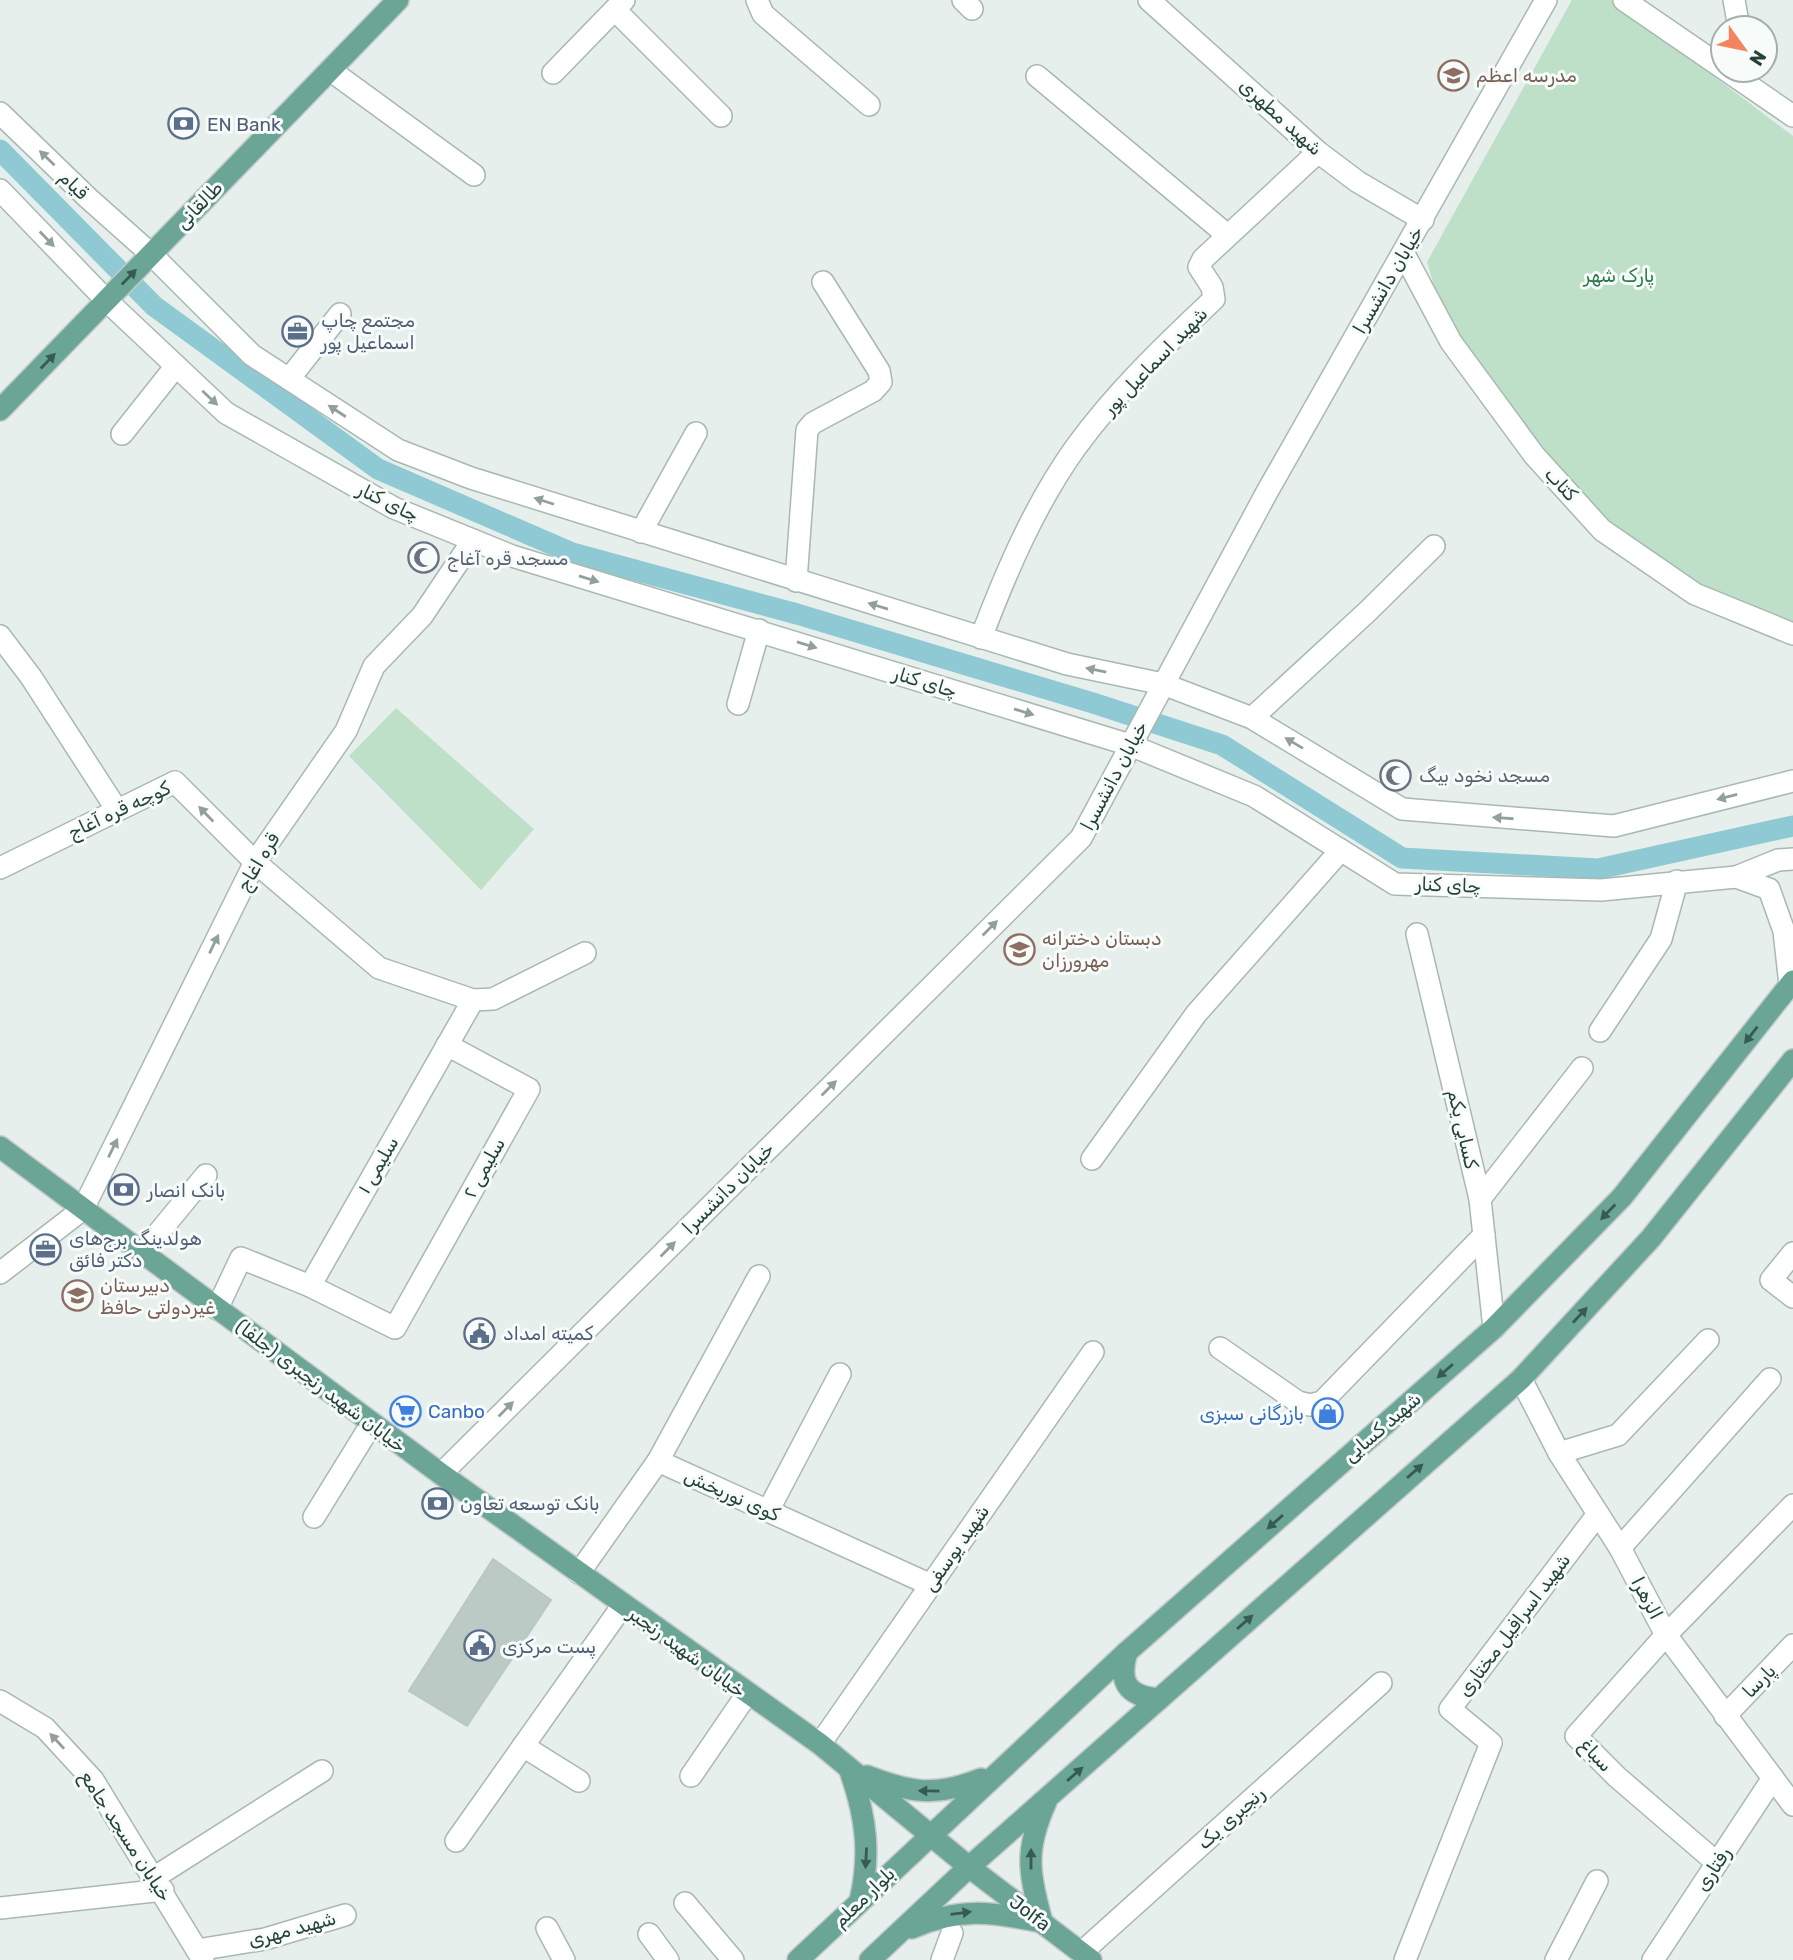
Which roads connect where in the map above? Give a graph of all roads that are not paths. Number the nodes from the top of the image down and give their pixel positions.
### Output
1 (398, 0) edge
2 (757, 0) edge
3 (1546, 0) edge
4 (1624, 0) edge
5 (1157, 3) edge
6 (619, 5) edge
7 (1709, 59) edge
8 (330, 69) junction
9 (553, 73) dead end
10 (1037, 76) dead end
11 (1746, 84) edge
12 (869, 105) dead end
13 (0, 113) edge
14 (721, 116) dead end
15 (1793, 116) edge
16 (1318, 152) junction
17 (474, 175) dead end
18 (0, 190) edge
19 (1423, 220) junction
20 (1227, 234) junction
21 (151, 254) junction
22 (1404, 254) junction
23 (823, 282) dead end
24 (106, 300) junction
25 (340, 314) dead end
26 (176, 366) junction
27 (289, 379) junction
28 (0, 410) edge
29 (696, 433) dead end
30 (122, 434) dead end
31 (641, 532) junction
32 (473, 540) junction
33 (1434, 546) dead end
34 (796, 581) junction
35 (759, 630) junction
36 (1793, 634) edge
37 (0, 636) edge
38 (981, 638) junction
39 (1163, 684) junction
40 (738, 704) dead end
41 (1252, 718) junction
42 (1130, 745) junction
43 (1793, 781) edge
44 (117, 810) junction
45 (1341, 849) junction
46 (1793, 859) edge
47 (254, 862) junction
48 (0, 868) edge
49 (1736, 877) junction
50 (1676, 881) junction
51 (1418, 934) dead end
52 (585, 953) dead end
53 (1792, 983) edge
54 (472, 1000) junction
55 (1600, 1031) dead end
56 (447, 1045) junction
57 (1793, 1060) edge
58 (1583, 1068) dead end
59 (0, 1147) edge
60 (1092, 1158) dead end
61 (206, 1175) dead end
62 (1480, 1199) junction
63 (83, 1209) junction
64 (1484, 1235) junction
65 (142, 1253) junction
66 (1793, 1253) edge
67 (0, 1273) edge
68 (759, 1276) dead end
69 (310, 1286) junction
70 (1793, 1297) edge
71 (217, 1309) junction
72 (1494, 1328) junction
73 (1708, 1340) dead end
74 (1220, 1349) dead end
75 (1093, 1352) dead end
76 (841, 1374) dead end
77 (1521, 1378) junction
78 (1770, 1379) dead end
79 (372, 1423) junction
80 (1559, 1454) junction
81 (658, 1461) junction
82 (441, 1475) junction
83 (1793, 1505) edge
84 (768, 1511) junction
85 (1598, 1514) junction
86 (314, 1517) dead end
87 (1620, 1548) junction
88 (579, 1573) junction
89 (931, 1585) junction
90 (623, 1605) junction
91 (1666, 1635) junction
92 (1793, 1645) edge
93 (1127, 1652) junction
94 (1381, 1683) dead end
95 (747, 1694) junction
96 (1159, 1699) junction
97 (0, 1701) edge
98 (1725, 1716) junction
99 (820, 1744) junction
100 (523, 1745) junction
101 (849, 1769) junction
102 (322, 1771) dead end
103 (994, 1774) junction
104 (691, 1776) dead end
105 (1773, 1778) junction
106 (579, 1781) dead end
107 (1048, 1797) junction
108 (1793, 1805) edge
109 (929, 1834) junction
110 (456, 1841) dead end
111 (1717, 1863) junction
112 (969, 1867) junction
113 (1597, 1881) dead end
114 (159, 1884) junction
115 (860, 1901) junction
116 (685, 1903) dead end
117 (0, 1908) edge
118 (345, 1915) dead end
119 (1042, 1922) junction
120 (547, 1928) dead end
121 (952, 1933) dead end
122 (649, 1934) dead end
123 (897, 1935) junction
124 (200, 1955) edge
125 (1086, 1956) edge
126 (564, 1960) edge
127 (668, 1960) edge
128 (733, 1960) edge
129 (798, 1960) edge
130 (870, 1960) edge
131 (942, 1960) edge
132 (1405, 1960) edge
133 (1556, 1960) edge
134 (1653, 1960) edge

1 - 8 main road, طالقانی
2 - 12 street
3 - 19 street, خیابان دانشسرا
4 - 7 street
5 - 16 street, شهید مطهری
6 - 9 street
6 - 14 street
8 - 17 street
8 - 21 main road, طالقانی
10 - 20 street
11 - 15 street
21 -> 13 street, قیام
16 - 19 street, شهید مطهری
16 - 20 street, شهید اسماعیل پور
18 -> 24 street
19 - 22 street, خیابان دانشسرا
20 - 38 street, شهید اسماعیل پور
24 -> 21 main road, طالقانی
21 - 27 street
22 - 36 street, کتاب
22 - 39 street, خیابان دانشسرا
23 - 34 street
24 - 26 street, چای کنار
28 -> 24 main road, طالقانی
25 - 27 street
26 - 30 street
26 -> 32 street, چای کنار
31 -> 27 street
29 - 31 street
31 - 34 street
32 -> 35 street, چای کنار
32 - 47 street, قره اغاج
33 - 41 street
38 -> 34 street
35 - 40 street
35 -> 42 street, چای کنار
37 - 44 street
39 -> 38 street
39 - 41 street
39 - 42 street, خیابان دانشسرا
43 -> 41 street
42 - 45 street, چای کنار
82 -> 42 street, خیابان دانشسرا
47 -> 44 street, کوچه قره آغاج
44 - 48 street, کوچه قره آغاج
45 - 50 street, چای کنار
45 - 60 street
46 - 49 street, چای کنار
47 - 54 street
63 -> 47 street, قره اغاج
49 - 50 street, چای کنار
49 - 53 street
50 - 55 street
51 - 62 street, کسایی یکم
52 - 54 street
53 -> 72 main road, شهید کسایی
54 - 56 street, سلیمی ۱
56 - 69 street, سلیمی ۱
56 - 69 street, سلیمی ۲
77 -> 57 main road
58 - 62 street
59 - 63 main road, خیابان شهید رنجبری (جلفا)
61 - 65 street
62 - 64 street, کسایی یکم
63 - 65 main road, خیابان شهید رنجبری (جلفا)
63 - 67 street
64 - 72 street, کسایی یکم
64 - 74 street
65 - 71 main road, خیابان شهید رنجبری (جلفا)
66 - 70 street
68 - 81 street
69 - 71 street
71 - 79 main road, خیابان شهید رنجبری (جلفا)
72 -> 93 main road, شهید کسایی
73 - 80 street
75 - 89 street, شهید یوسفی
76 - 84 street
77 - 80 street, الزهرا
96 -> 77 main road
78 - 87 street
79 - 82 main road, خیابان شهید رنجبری (جلفا)
79 - 86 street
80 - 85 street, الزهرا
81 - 84 street, کوی نوربخش
81 - 88 street
82 - 88 main road, خیابان شهید رنجبر
83 - 91 street
84 - 89 street, کوی نوربخش
85 - 87 street, الزهرا
85 - 132 street, شهید اسرافیل مختاری
87 - 91 street, الزهرا
88 - 90 main road, خیابان شهید رنجبر
89 - 99 street, شهید یوسفی
90 - 95 main road, خیابان شهید رنجبر
90 - 100 street
91 - 98 street, الزهرا
91 - 111 street, سباغ
92 - 98 street, پارسا
93 - 96 main road
93 - 103 main road, شهید کسایی
94 - 125 street, رنجبری یک
95 - 99 main road, خیابان شهید رنجبر
95 - 104 street
107 -> 96 main road
114 -> 97 street, خیابان مسجد جامع
98 - 105 street, الزهرا
99 - 101 main road, خیابان شهید رنجبر
100 - 106 street
100 - 110 street
103 -> 101 main road
101 - 109 main road, خیابان شهید رنجبر
101 -> 115 main road
102 - 114 street
103 - 109 main road, شهید کسایی
105 - 108 street, الزهرا
105 - 111 street, رفتاری
107 - 112 main road
119 -> 107 main road
109 - 112 main road, Jolfa
109 - 115 main road, بلوار معلم
111 - 134 street, رفتاری
112 - 119 main road, Jolfa
112 - 123 main road
113 - 133 street
114 - 117 street
114 - 124 street, خیابان مسجد جامع
115 - 129 main road, بلوار معلم
116 - 128 street
118 - 124 street, شهید مهری
123 -> 119 main road
119 - 125 main road, Jolfa
120 - 126 street
121 - 131 street
122 - 127 street
123 - 130 main road

